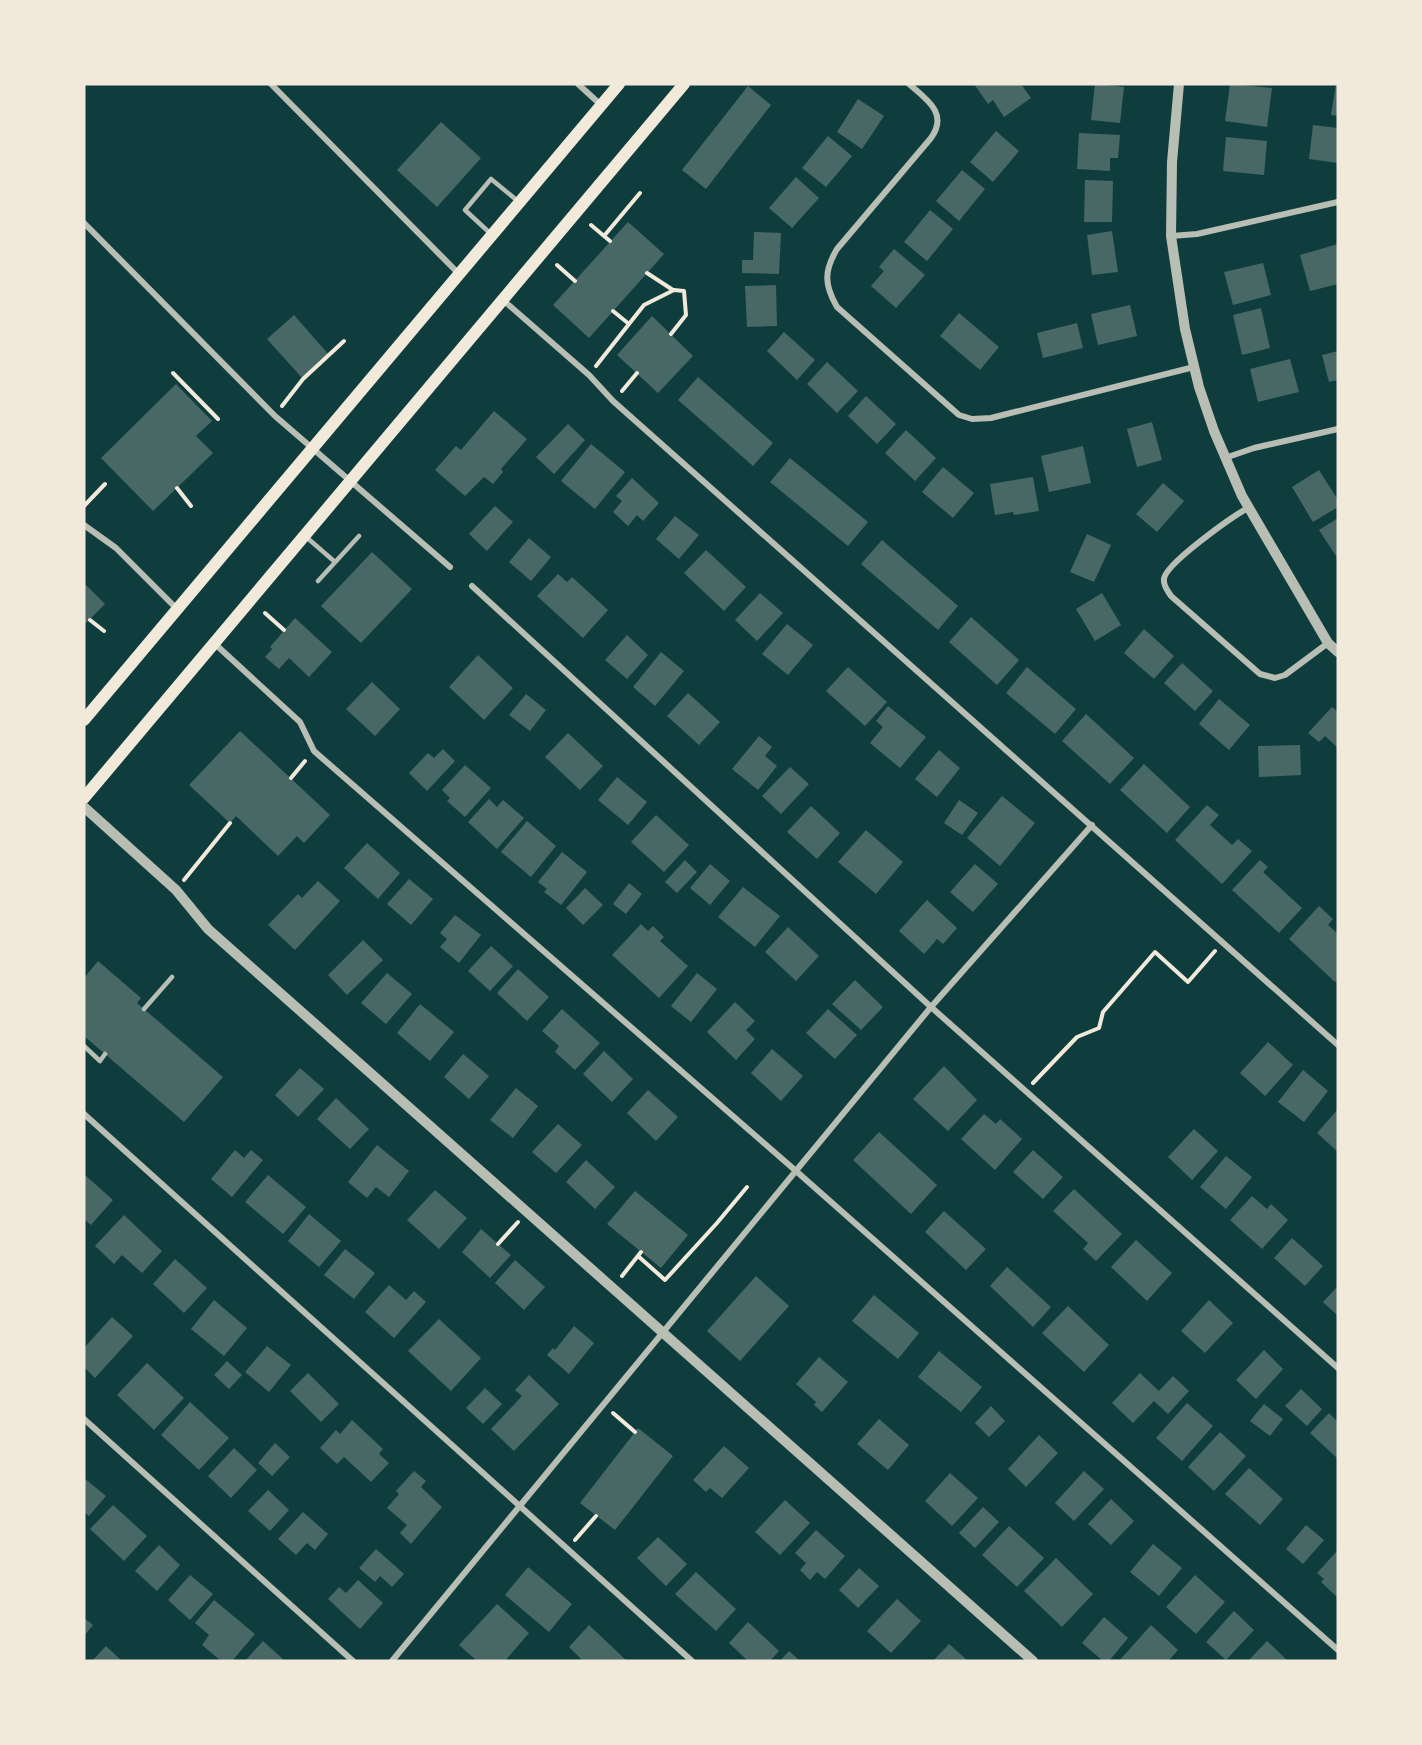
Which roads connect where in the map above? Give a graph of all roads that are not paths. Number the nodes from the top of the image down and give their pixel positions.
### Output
1 (271, 84) edge
2 (578, 84) edge
3 (619, 84) edge
4 (684, 84) edge
5 (909, 84) edge
6 (1179, 84) edge
7 (601, 105) junction
8 (519, 202) junction
9 (1338, 202) edge
10 (84, 223) edge
11 (492, 235) junction
12 (1171, 236) junction
13 (459, 274) junction
14 (503, 300) junction
15 (1194, 367) junction
16 (1338, 429) edge
17 (312, 449) junction
18 (1225, 458) junction
19 (351, 480) junction
20 (1248, 508) junction
21 (84, 525) edge
22 (304, 535) junction
23 (359, 536) dead end
24 (335, 562) junction
25 (450, 567) dead end
26 (318, 581) dead end
27 (472, 586) dead end
28 (177, 609) junction
29 (214, 643) junction
30 (1328, 643) junction
31 (1338, 652) edge
32 (84, 720) edge
33 (84, 798) edge
34 (84, 807) edge
35 (1092, 825) junction
36 (172, 977) dead end
37 (931, 1007) junction
38 (144, 1009) dead end
39 (1338, 1045) edge
40 (84, 1046) edge
41 (105, 1054) dead end
42 (84, 1114) edge
43 (796, 1171) junction
44 (662, 1333) junction
45 (1338, 1368) edge
46 (84, 1419) edge
47 (519, 1505) junction
48 (1338, 1650) edge
49 (353, 1661) edge
50 (392, 1661) edge
51 (692, 1661) edge
52 (1033, 1661) edge

1 - 13 street
2 - 7 street
3 - 7 main road
4 - 14 main road
5 - 15 street
6 - 12 street
7 - 8 main road
8 - 11 main road
8 - 11 lane
9 - 12 street
10 - 17 street
11 - 13 main road
12 - 15 street
13 - 17 main road
14 - 19 main road
14 - 35 street
15 - 18 street
16 - 18 street
17 - 19 street
17 - 28 main road
18 - 20 street
19 - 22 main road
19 - 25 street
20 - 30 street
20 - 30 street
21 - 28 street
22 - 24 lane
22 - 29 main road
23 - 24 lane
24 - 26 lane
27 - 37 street
28 - 32 main road
29 - 33 main road
29 - 43 street
30 - 31 street
34 - 44 street
35 - 37 street
35 - 39 street
36 - 38 lane
37 - 43 street
37 - 45 street
40 - 41 lane
42 - 47 street
43 - 44 street
43 - 48 street
44 - 47 street
44 - 52 street
46 - 49 street
47 - 50 street
47 - 51 street

